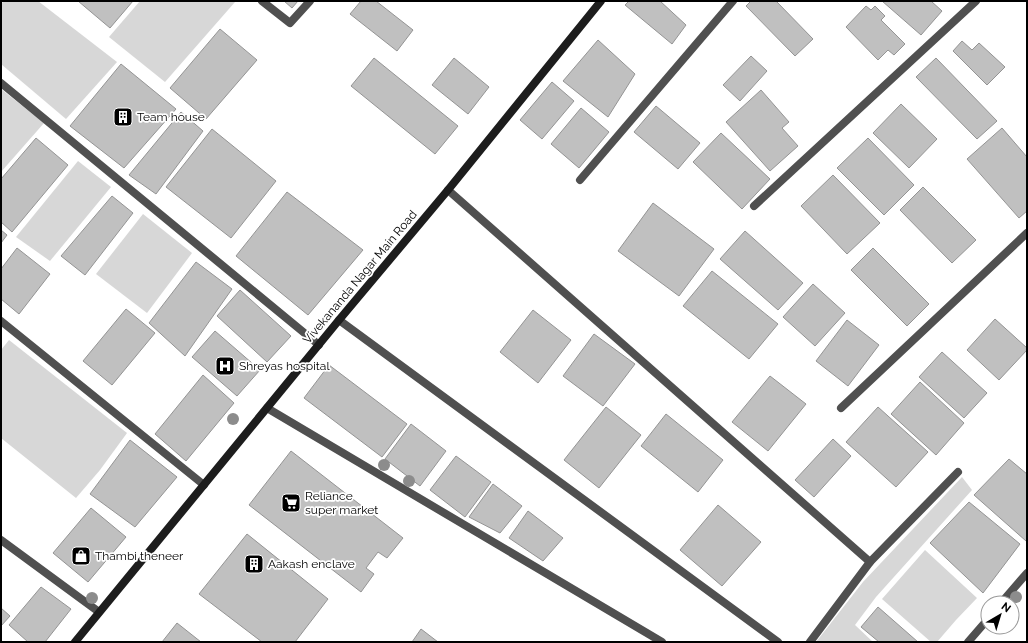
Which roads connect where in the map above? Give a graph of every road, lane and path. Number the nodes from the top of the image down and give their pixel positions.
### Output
1 (262, 1) edge
2 (310, 1) edge
3 (601, 1) edge
4 (733, 1) edge
5 (976, 1) edge
6 (1, 83) edge
7 (580, 180) dead end
8 (448, 190) junction
9 (754, 206) dead end
10 (1027, 233) edge
11 (339, 320) junction
12 (1, 321) edge
13 (319, 345) junction
14 (267, 408) junction
15 (841, 408) dead end
16 (958, 472) dead end
17 (204, 485) junction
18 (1, 540) edge
19 (870, 562) junction
20 (1027, 573) edge
21 (1008, 595) edge
22 (99, 612) junction
23 (980, 628) edge
24 (75, 642) edge
25 (662, 642) edge
26 (778, 642) edge
27 (810, 642) edge
28 (968, 642) edge

1 - 2 street
3 - 8 main road, Vivekananda Nagar Main Road
4 - 7 street
5 - 9 street
6 - 13 street
8 - 11 main road, Vivekananda Nagar Main Road
8 - 19 street
10 - 15 street
11 - 13 main road, Vivekananda Nagar Main Road
11 - 26 street
12 - 17 street
13 - 14 main road, Vivekananda Nagar Main Road
14 - 17 main road, Vivekananda Nagar Main Road
14 - 25 street
16 - 19 street
17 - 22 main road, Vivekananda Nagar Main Road
18 - 22 street
19 - 27 street
20 - 21 street
22 - 24 main road, Vivekananda Nagar Main Road
23 - 28 street

